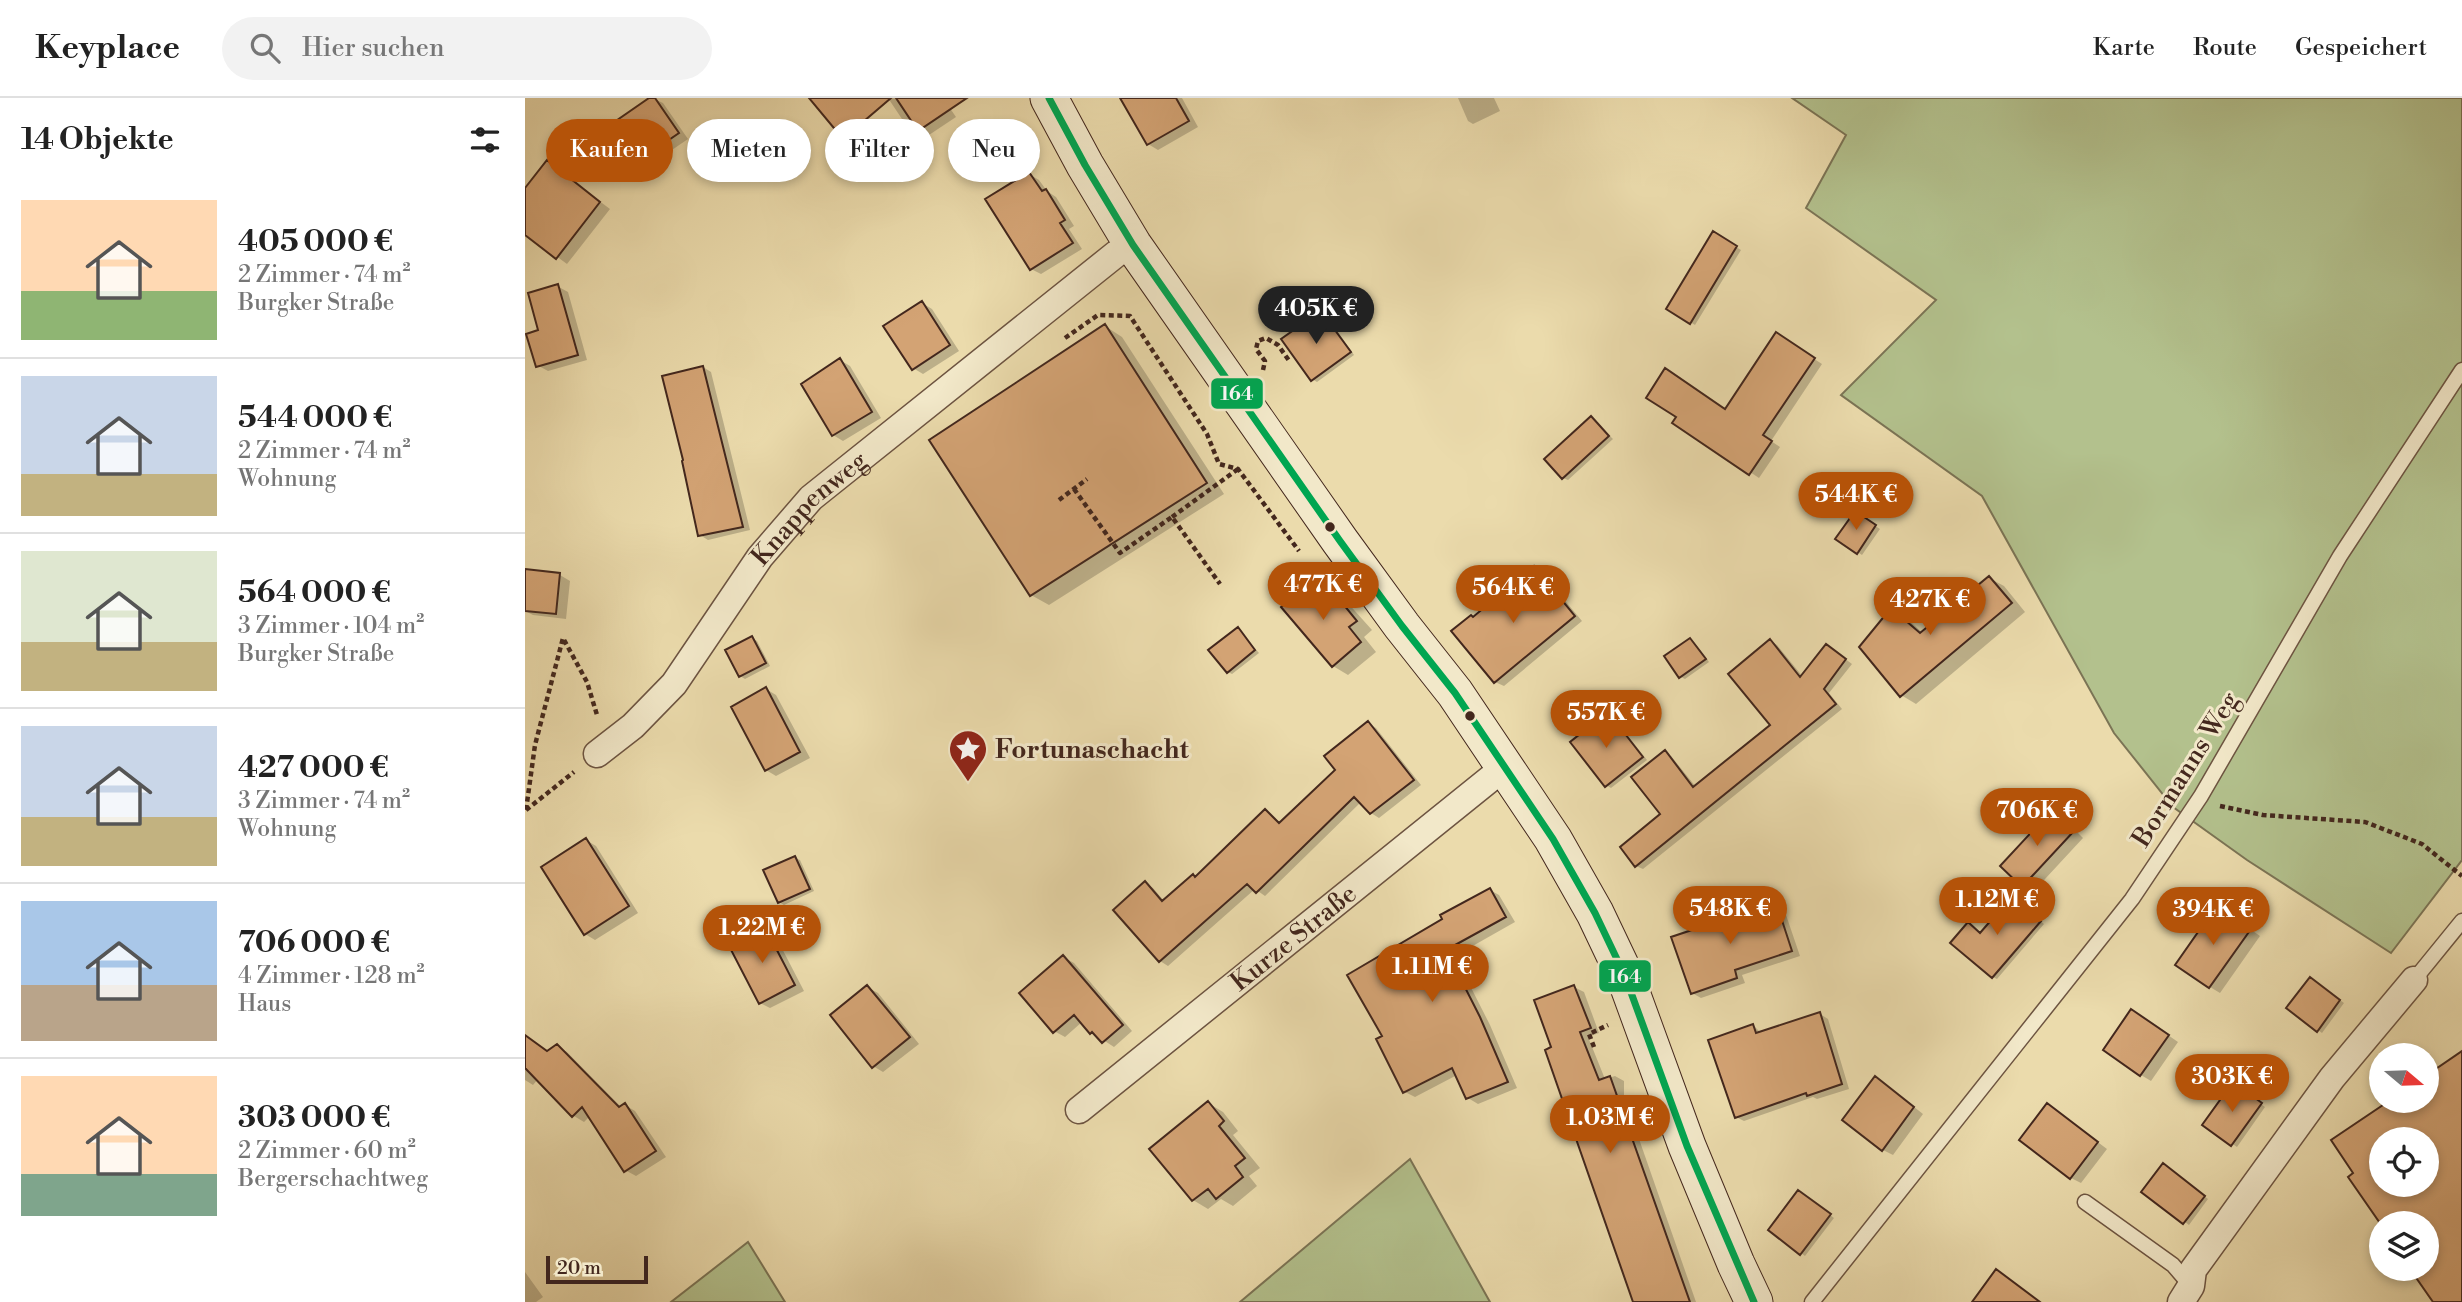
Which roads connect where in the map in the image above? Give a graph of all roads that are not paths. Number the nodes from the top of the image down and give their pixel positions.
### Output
1 (1049, 98) edge
2 (1133, 245) junction
3 (2462, 370) edge
4 (597, 754) road end
5 (1506, 766) junction
6 (2462, 920) edge
7 (2414, 979) joint
8 (1079, 1110) dead end
9 (2085, 1202) dead end
10 (2186, 1294) edge
11 (1754, 1302) edge
12 (1812, 1302) edge

1 - 2 main road
2 - 4 street, Knappenweg
2 - 5 main road
3 - 12 lane, Bormanns Weg
5 - 8 street, Kurze Straße
5 - 11 main road
6 - 7 lane
7 - 10 street
9 - 10 lane

